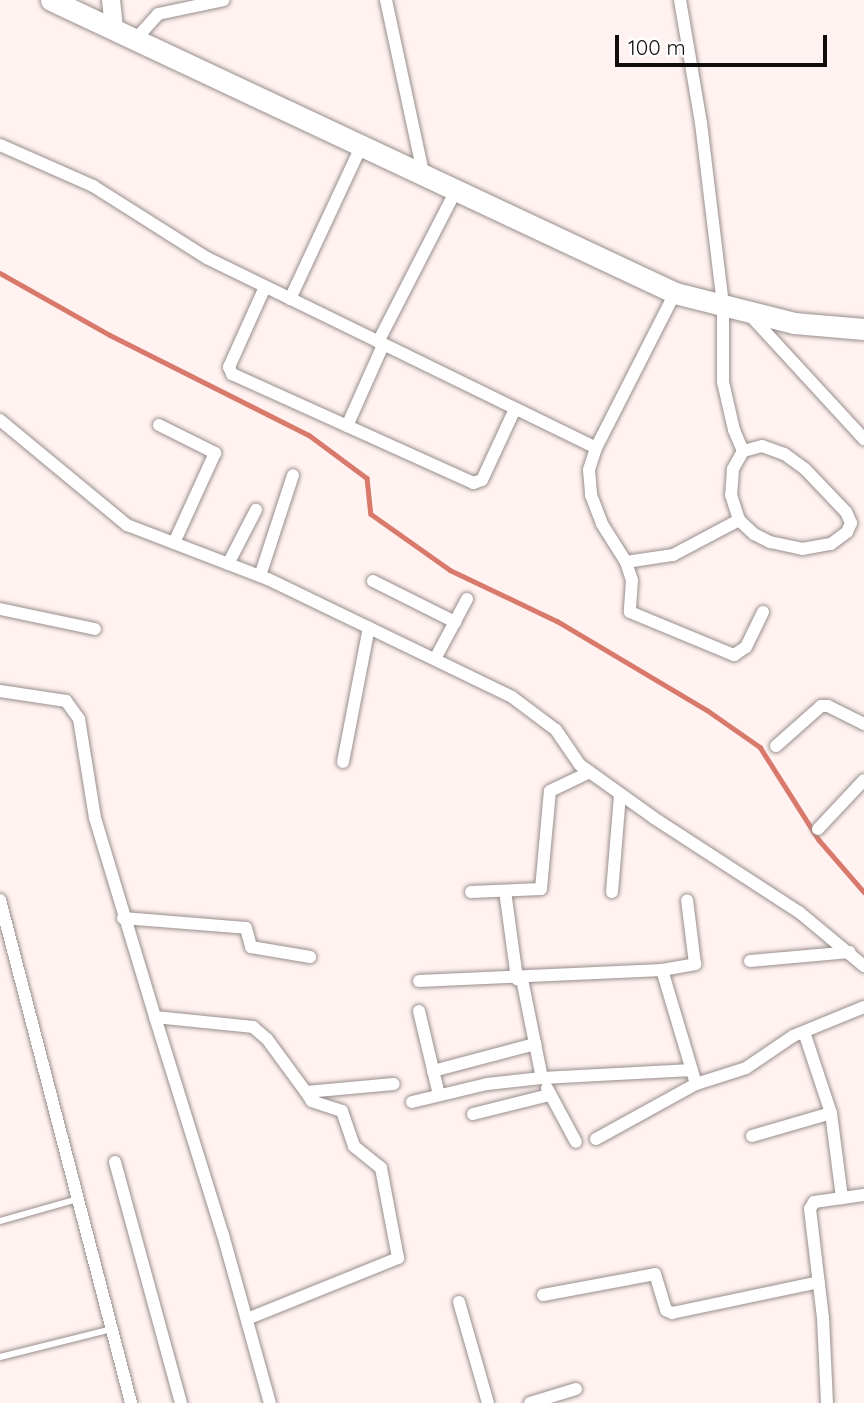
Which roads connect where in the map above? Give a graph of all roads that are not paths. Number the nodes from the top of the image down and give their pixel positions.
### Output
1 (51, 0) edge
2 (111, 0) edge
3 (224, 0) edge
4 (386, 0) edge
5 (680, 0) edge
6 (79, 5) edge
7 (114, 29) junction
8 (134, 41) junction
9 (0, 145) edge
10 (361, 148) junction
11 (424, 177) junction
12 (455, 191) junction
13 (265, 287) junction
14 (675, 293) junction
15 (290, 299) junction
16 (723, 305) junction
17 (746, 311) junction
18 (864, 329) edge
19 (381, 343) junction
20 (515, 409) junction
21 (0, 420) edge
22 (159, 425) dead end
23 (347, 426) junction
24 (864, 439) edge
25 (596, 448) junction
26 (743, 451) junction
27 (293, 475) dead end
28 (256, 510) dead end
29 (739, 520) junction
30 (857, 524) edge
31 (174, 543) junction
32 (626, 562) junction
33 (228, 564) junction
34 (260, 576) junction
35 (373, 581) dead end
36 (467, 599) dead end
37 (0, 609) edge
38 (763, 612) dead end
39 (454, 622) junction
40 (369, 627) junction
41 (95, 629) dead end
42 (435, 659) junction
43 (0, 691) edge
44 (864, 724) edge
45 (776, 746) dead end
46 (343, 762) dead end
47 (590, 772) junction
48 (864, 780) edge
49 (621, 794) junction
50 (818, 829) dead end
51 (505, 891) junction
52 (471, 892) dead end
53 (611, 892) dead end
54 (687, 900) dead end
55 (0, 904) edge
56 (123, 918) junction
57 (850, 952) junction
58 (310, 957) dead end
59 (750, 961) dead end
60 (864, 965) edge
61 (662, 970) junction
62 (519, 979) junction
63 (419, 981) dead end
64 (864, 1007) edge
65 (419, 1010) dead end
66 (155, 1017) junction
67 (804, 1032) junction
68 (535, 1044) junction
69 (692, 1070) junction
70 (433, 1071) junction
71 (543, 1078) junction
72 (394, 1084) dead end
73 (696, 1084) junction
74 (306, 1093) junction
75 (439, 1096) junction
76 (549, 1096) junction
77 (412, 1102) dead end
78 (831, 1113) junction
79 (474, 1114) dead end
80 (752, 1136) dead end
81 (597, 1139) dead end
82 (576, 1142) dead end
83 (115, 1162) dead end
84 (864, 1195) edge
85 (842, 1198) junction
86 (78, 1199) junction
87 (0, 1221) edge
88 (819, 1282) junction
89 (543, 1295) dead end
90 (459, 1303) dead end
91 (247, 1319) junction
92 (111, 1329) junction
93 (0, 1357) edge
94 (576, 1389) dead end
95 (131, 1403) edge
96 (181, 1403) edge
97 (270, 1403) edge
98 (488, 1403) edge
99 (530, 1403) edge
100 (827, 1403) edge

1 - 6 highway
2 - 7 street
3 - 8 street
4 - 11 street
5 - 16 street
6 - 7 highway
7 - 8 highway
8 - 10 highway
9 - 13 street
10 - 11 highway
10 - 15 street
11 - 12 highway
12 - 14 highway
12 - 19 street
13 - 15 street
13 - 23 street
14 - 16 highway
14 - 25 street
15 - 19 street
16 - 17 highway
16 - 26 street
17 - 18 highway
17 - 24 street
19 - 20 street
19 - 23 street
20 - 23 street
20 - 25 street
21 - 31 street
22 - 31 street
25 - 32 street
26 - 29 street
26 - 30 street
27 - 34 street
28 - 33 street
29 - 30 street
29 - 32 street
31 - 33 street
32 - 38 street
33 - 34 street
34 - 40 street
35 - 39 street
36 - 39 street
37 - 41 street
39 - 42 street
40 - 42 street
40 - 46 street
42 - 47 street
43 - 56 street
44 - 45 street
47 - 49 street
47 - 51 street
48 - 50 street
49 - 53 street
49 - 57 street
51 - 52 street
51 - 62 street
54 - 61 street
55 - 86 street
56 - 58 street
56 - 66 street
57 - 59 street
57 - 60 street
61 - 62 street
61 - 69 street
62 - 63 street
62 - 68 street
64 - 67 street
65 - 70 street
66 - 74 street
66 - 91 street
67 - 73 street
67 - 78 street
68 - 70 street
68 - 71 street
69 - 71 street
69 - 73 street
70 - 75 street
71 - 75 street
71 - 76 street
72 - 74 street
73 - 81 street
74 - 91 street
75 - 77 street
76 - 79 street
76 - 82 street
78 - 80 street
78 - 85 street
83 - 96 street
84 - 85 street
85 - 88 street
86 - 87 lane
86 - 92 street
88 - 89 street
88 - 100 street
90 - 98 street
91 - 97 street
92 - 93 lane
92 - 95 street
94 - 99 street

